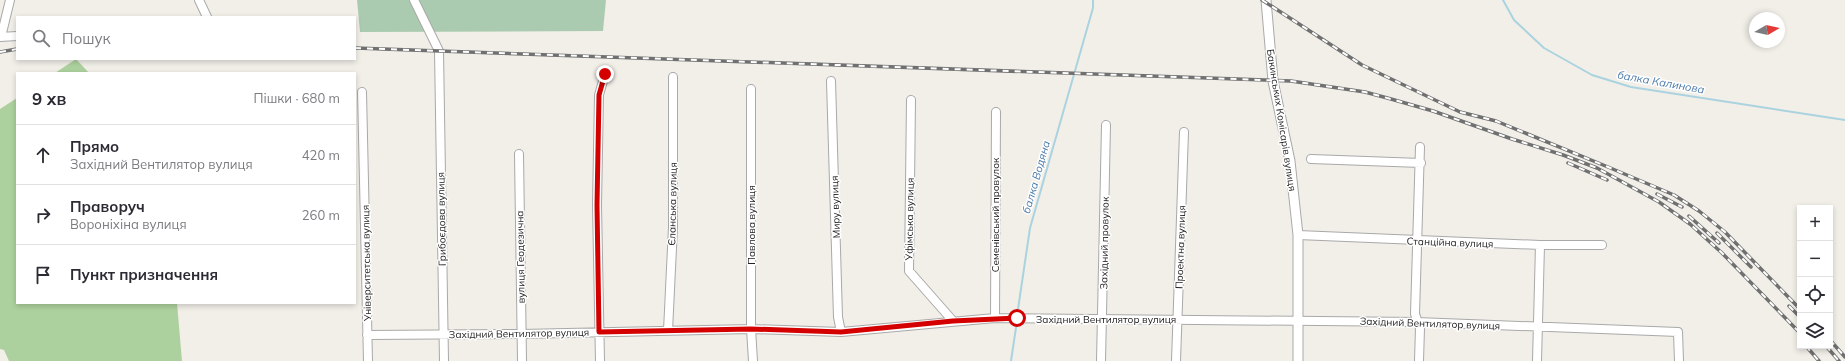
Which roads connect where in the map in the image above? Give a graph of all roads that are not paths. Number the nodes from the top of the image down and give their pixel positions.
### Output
1 (10, 0) edge
2 (198, 0) edge
3 (414, 0) edge
4 (1266, 0) edge
5 (206, 16) edge
6 (16, 36) edge
7 (1, 37) edge
8 (605, 74) dead end
9 (673, 77) dead end
10 (831, 81) dead end
11 (751, 89) dead end
12 (362, 92) dead end
13 (911, 100) dead end
14 (996, 112) dead end
15 (1106, 124) dead end
16 (1184, 132) dead end
17 (1420, 147) dead end
18 (519, 154) dead end
19 (1311, 159) dead end
20 (1421, 163) junction
21 (1298, 235) junction
22 (1418, 240) junction
23 (1540, 245) junction
24 (1602, 245) dead end
25 (995, 318) junction
26 (1102, 319) junction
27 (1177, 319) junction
28 (1298, 320) junction
29 (953, 321) junction
30 (1418, 322) junction
31 (1538, 326) junction
32 (751, 329) junction
33 (668, 331) junction
34 (599, 332) junction
35 (841, 332) junction
36 (521, 334) junction
37 (367, 335) junction
38 (444, 335) junction
39 (368, 361) edge
40 (444, 361) edge
41 (522, 361) edge
42 (600, 361) edge
43 (753, 361) edge
44 (1101, 361) edge
45 (1176, 361) edge
46 (1298, 361) edge
47 (1419, 361) edge
48 (1537, 361) edge
49 (1679, 361) edge

1 - 7 street
2 - 5 street
3 - 38 street, Грибоєдова вулиця
4 - 21 street, Бакинських Комісарів вулиця
6 - 7 street
8 - 34 street
9 - 33 street, Єланська вулиця
10 - 35 street, Миру вулиця
11 - 32 street, Павлова вулиця
12 - 37 street, Університетська вулиця
13 - 29 street, Уфімська вулиця
14 - 25 street, Семенівський провулок
15 - 26 street, Західний провулок
16 - 27 street, Проектна вулиця
17 - 20 street
18 - 36 street, вулиця Геодезична
19 - 20 street
20 - 22 street
21 - 22 street, Станційна вулиця
21 - 28 street, Бакинських Комісарів вулиця
22 - 23 street, Станційна вулиця
22 - 30 street
23 - 24 street, Станційна вулиця
23 - 31 street
25 - 26 street, Західний Вентилятор вулиця
25 - 29 street, Західний Вентилятор вулиця
26 - 27 street, Західний Вентилятор вулиця
26 - 44 street, Західний провулок
27 - 28 street, Західний Вентилятор вулиця
27 - 45 street, Проектна вулиця
28 - 30 street, Західний Вентилятор вулиця
28 - 46 street, Бакинських Комісарів вулиця
29 - 35 street, Західний Вентилятор вулиця
30 - 31 street, Західний Вентилятор вулиця
30 - 47 street
31 - 48 street
31 - 49 street, Західний Вентилятор вулиця
32 - 33 street, Західний Вентилятор вулиця
32 - 35 street, Західний Вентилятор вулиця
32 - 43 street, Павлова вулиця
33 - 34 street, Західний Вентилятор вулиця
34 - 36 street, Західний Вентилятор вулиця
34 - 42 street
36 - 38 street, Західний Вентилятор вулиця
36 - 41 street, вулиця Геодезична
37 - 38 street, Західний Вентилятор вулиця
37 - 39 street, Університетська вулиця
38 - 40 street, Грибоєдова вулиця

